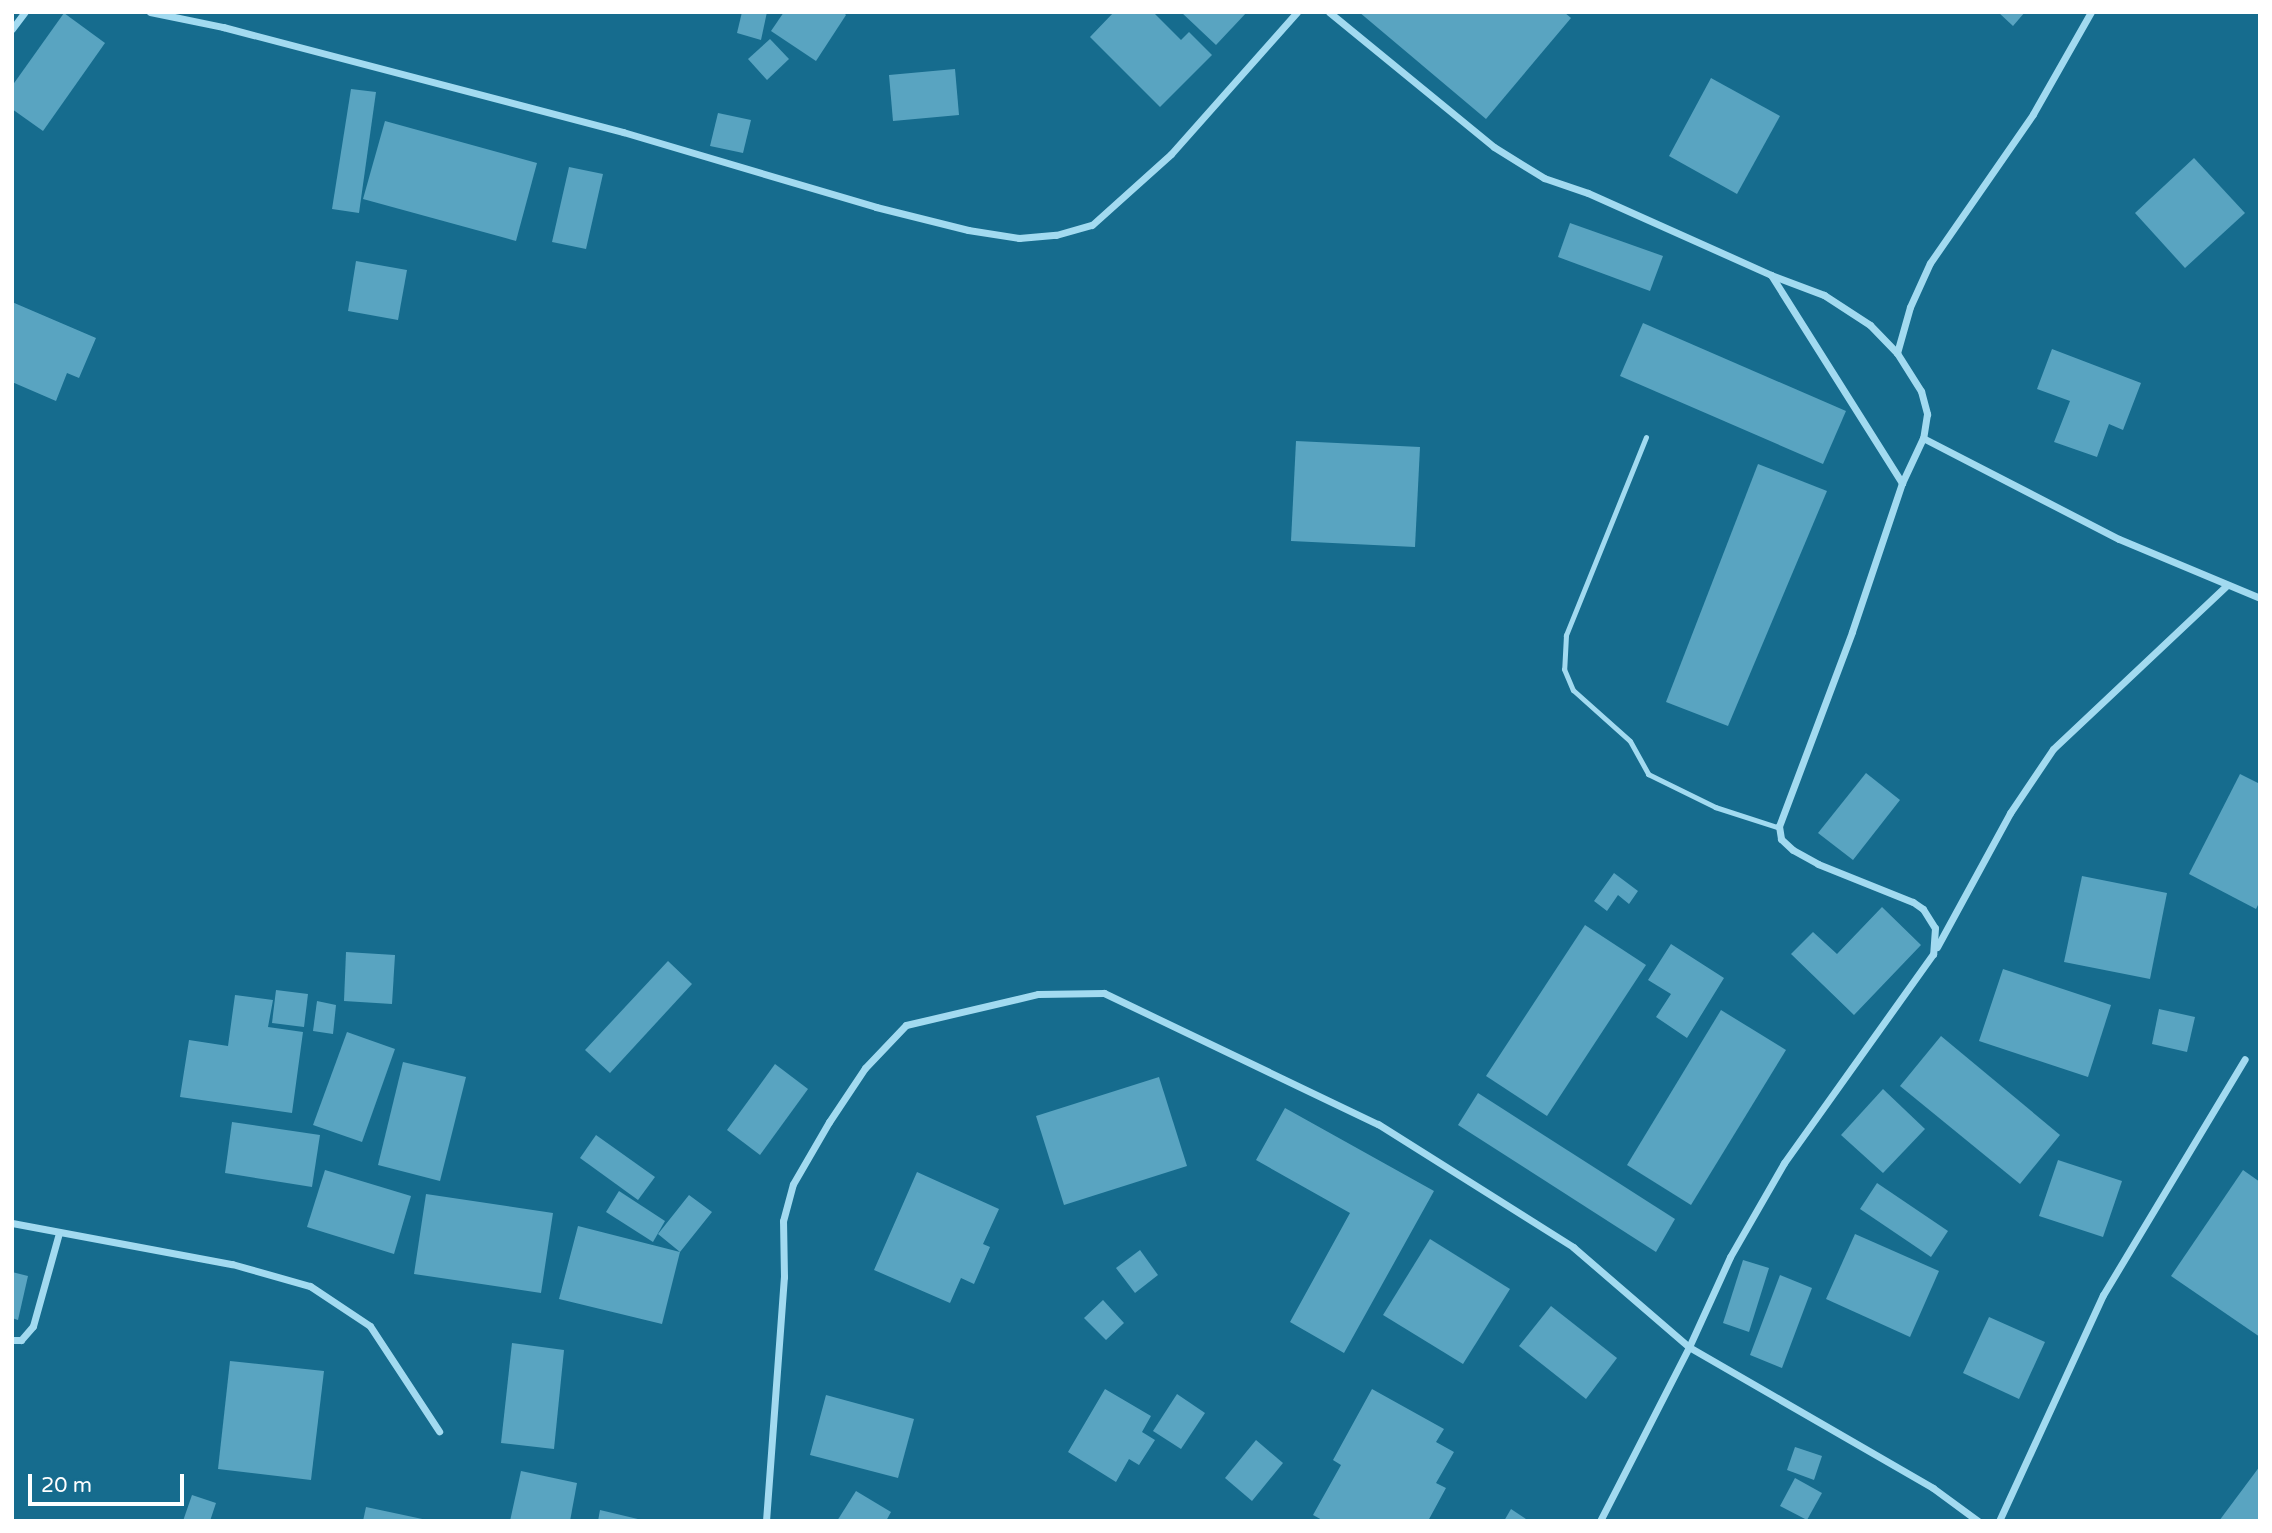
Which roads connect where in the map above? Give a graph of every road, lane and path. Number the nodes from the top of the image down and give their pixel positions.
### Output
1 (24, 12) edge
2 (150, 12) edge
3 (1297, 12) edge
4 (1329, 12) edge
5 (2091, 12) edge
6 (12, 29) edge
7 (1771, 275) junction
8 (1897, 353) junction
9 (1646, 437) dead end
10 (1923, 438) junction
11 (1902, 483) junction
12 (2227, 586) junction
13 (2260, 598) edge
14 (1780, 828) junction
15 (1933, 954) junction
16 (2245, 1059) dead end
17 (12, 1223) edge
18 (59, 1233) junction
19 (12, 1340) edge
20 (1689, 1347) junction
21 (439, 1431) dead end
22 (766, 1521) edge
23 (1600, 1521) edge
24 (1978, 1521) edge
25 (1999, 1521) edge

1 - 6 street
2 - 3 street
4 - 7 street
5 - 8 street
7 - 8 street
7 - 11 street
8 - 10 street
9 - 14 lane
10 - 11 street
10 - 12 street
11 - 14 street
12 - 13 street
12 - 15 street
14 - 15 street
15 - 20 street
16 - 25 street
17 - 18 street
18 - 19 street
18 - 21 street
20 - 22 street
20 - 23 street
20 - 24 street

